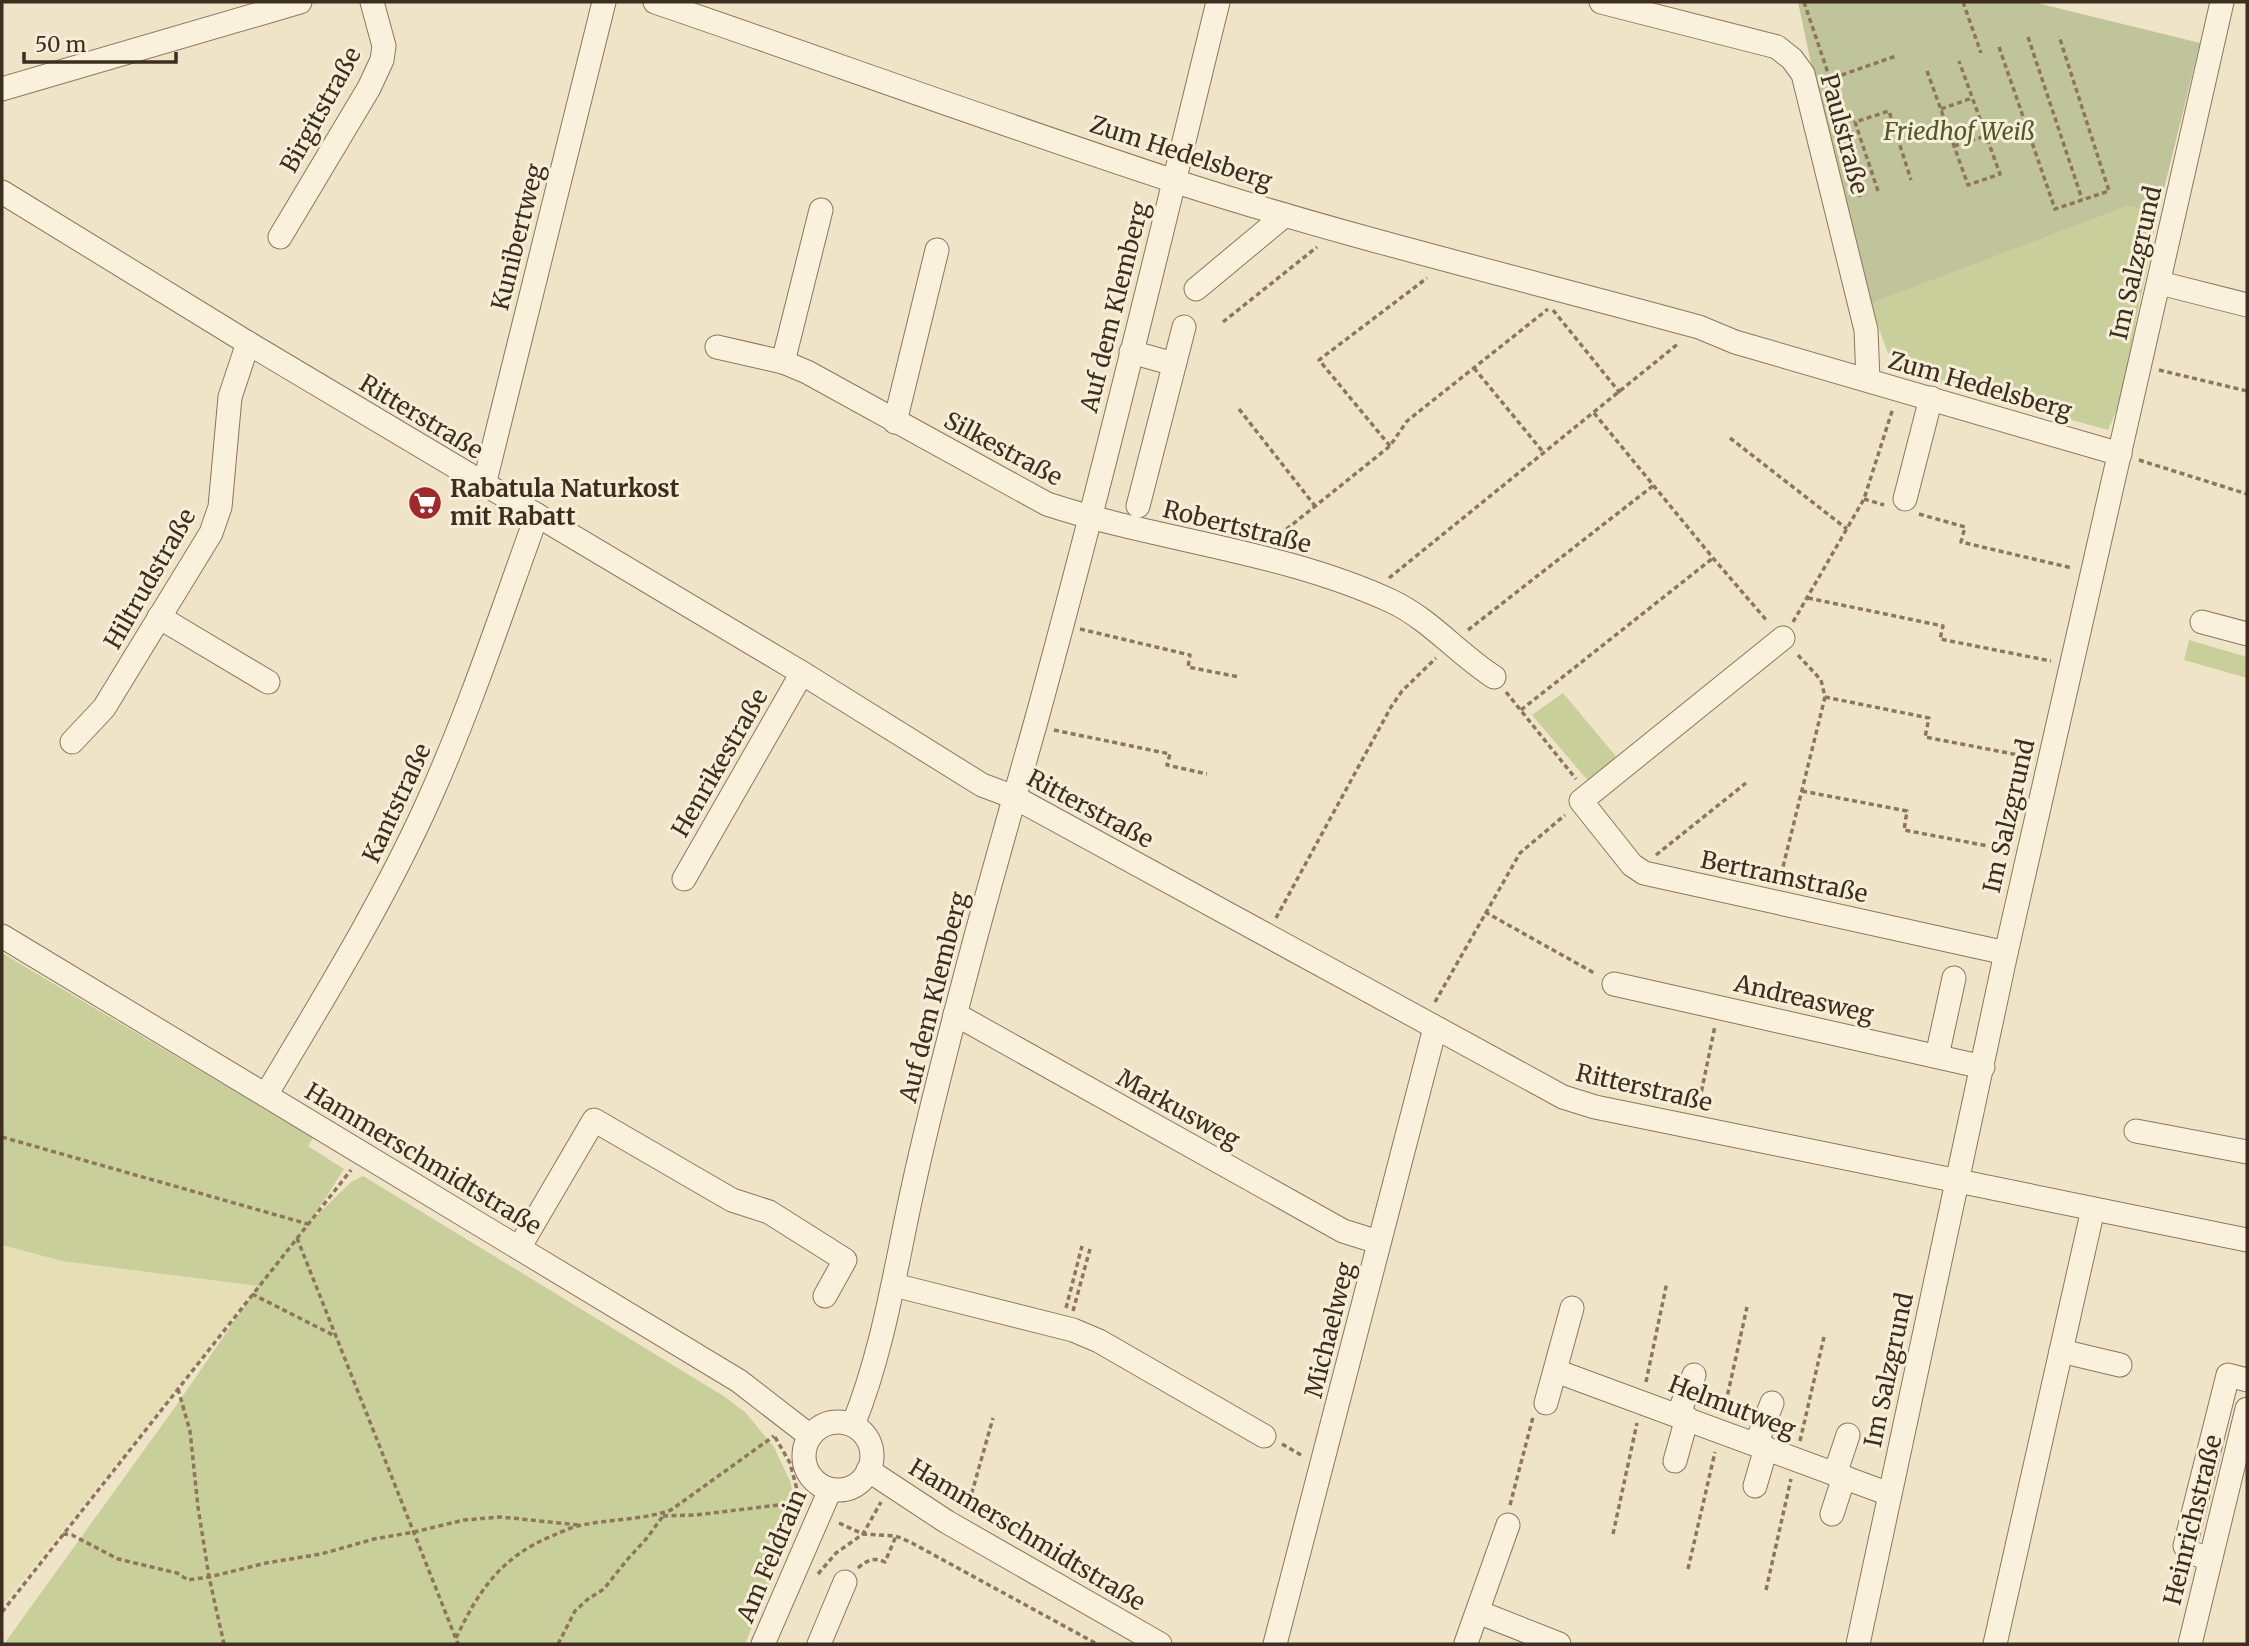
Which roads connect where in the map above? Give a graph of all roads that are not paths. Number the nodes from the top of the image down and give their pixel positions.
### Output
1 (300, 2) edge
2 (372, 2) edge
3 (604, 2) edge
4 (655, 2) edge
5 (1218, 2) edge
6 (1601, 2) edge
7 (2222, 2) edge
8 (2, 89) edge
9 (1174, 181) junction
10 (2, 192) edge
11 (821, 210) dead end
12 (1285, 215) junction
13 (280, 237) dead end
14 (937, 250) dead end
15 (2160, 283) junction
16 (1196, 289) dead end
17 (2247, 305) edge
18 (1184, 327) dead end
19 (248, 343) junction
20 (717, 347) dead end
21 (1131, 352) junction
22 (783, 362) junction
23 (1174, 364) junction
24 (1868, 380) junction
25 (1930, 398) junction
26 (895, 422) junction
27 (2120, 454) junction
28 (484, 485) junction
29 (1138, 506) dead end
30 (1903, 506) road end
31 (537, 515) junction
32 (1089, 518) junction
33 (159, 617) junction
34 (2203, 622) dead end
35 (2247, 634) edge
36 (1783, 638) road end
37 (802, 673) junction
38 (1494, 677) road end
39 (268, 682) dead end
40 (72, 742) dead end
41 (1014, 797) junction
42 (684, 879) dead end
43 (2, 936) edge
44 (2006, 953) junction
45 (1954, 978) dead end
46 (1614, 984) road end
47 (956, 1014) junction
48 (1429, 1025) junction
49 (1937, 1056) junction
50 (1983, 1067) junction
51 (266, 1095) junction
52 (2136, 1130) dead end
53 (2247, 1152) edge
54 (1957, 1181) junction
55 (2086, 1208) junction
56 (2247, 1240) edge
57 (1378, 1242) junction
58 (519, 1248) junction
59 (894, 1285) junction
60 (825, 1296) dead end
61 (1572, 1308) dead end
62 (2061, 1351) junction
63 (2120, 1365) dead end
64 (1556, 1371) junction
65 (1694, 1375) dead end
66 (2247, 1380) edge
67 (2039, 1399) dead end
68 (1546, 1403) road end
69 (1772, 1403) dead end
70 (2247, 1409) edge
71 (1683, 1417) junction
72 (853, 1425) junction
73 (1848, 1435) dead end
74 (810, 1436) junction
75 (1264, 1436) road end
76 (1761, 1446) junction
77 (1675, 1461) dead end
78 (869, 1470) junction
79 (1840, 1476) junction
80 (1755, 1486) dead end
81 (830, 1490) junction
82 (1889, 1494) junction
83 (1832, 1514) dead end
84 (1508, 1525) road end
85 (2210, 1559) junction
86 (845, 1582) road end
87 (1478, 1612) junction
88 (1466, 1643) edge
89 (763, 1644) edge
90 (819, 1644) edge
91 (1160, 1644) edge
92 (1275, 1644) edge
93 (1559, 1644) edge
94 (1858, 1644) edge
95 (1995, 1644) edge
96 (2190, 1644) edge

1 - 8 street
2 - 13 street, Birgitstraße
3 - 28 street, Kunibertweg
4 - 9 street, Zum Hedelsberg
5 - 9 street, Auf dem Klemberg
6 - 24 street, Paulstraße
7 - 15 street, Im Salzgrund
9 - 12 street, Zum Hedelsberg
9 - 21 street, Auf dem Klemberg
10 - 19 street, Ritterstraße
11 - 22 street
12 - 16 street
12 - 24 street, Zum Hedelsberg
14 - 26 street
15 - 17 street
15 - 27 street, Im Salzgrund
18 - 23 street
19 - 28 street, Ritterstraße
19 - 33 street, Hiltrudstraße
20 - 22 street, Silkestraße
21 - 23 street
21 - 32 street, Auf dem Klemberg
22 - 26 street, Silkestraße
23 - 29 street
24 - 25 street, Zum Hedelsberg
25 - 27 street, Zum Hedelsberg
25 - 30 street
26 - 32 street, Silkestraße
27 - 44 street, Im Salzgrund
28 - 31 street, Ritterstraße
31 - 37 street, Ritterstraße
31 - 51 street, Kantstraße
32 - 38 street, Robertstraße
32 - 41 street, Auf dem Klemberg
33 - 39 street
33 - 40 street, Hiltrudstraße
34 - 35 street
36 - 44 street, Bertramstraße
37 - 41 street, Ritterstraße
37 - 42 street, Henrikestraße
41 - 47 street, Auf dem Klemberg
41 - 48 street, Ritterstraße
43 - 51 street, Hammerschmidtstraße
44 - 50 street, Im Salzgrund
45 - 49 street
46 - 49 street, Andreasweg
47 - 57 street, Markusweg
47 - 59 street, Auf dem Klemberg
48 - 54 street, Ritterstraße
48 - 57 street, Michaelweg
49 - 50 street, Andreasweg
50 - 54 street, Im Salzgrund
51 - 58 street, Hammerschmidtstraße
52 - 53 street
54 - 55 street, Ritterstraße
54 - 82 street, Im Salzgrund
55 - 56 street, Ritterstraße
55 - 62 street
55 - 67 street
57 - 92 street, Michaelweg
58 - 60 street
58 - 74 street, Hammerschmidtstraße
59 - 72 street, Auf dem Klemberg
59 - 75 street
61 - 64 street
62 - 63 street
62 - 95 street
64 - 68 street
64 - 71 street, Helmutweg
65 - 71 street
66 - 85 street
69 - 76 street
70 - 85 street, Heinrichstraße
71 - 76 street, Helmutweg
71 - 77 street
72 - 74 street
72 - 78 street
73 - 79 street
74 - 81 street
76 - 79 street, Helmutweg
76 - 80 street
78 - 81 street
78 - 91 street, Hammerschmidtstraße
79 - 82 street, Helmutweg
79 - 83 street
81 - 89 street, Am Feldrain
82 - 94 street, Im Salzgrund
84 - 87 street
85 - 96 street, Heinrichstraße
86 - 90 street
87 - 88 street
87 - 93 street

